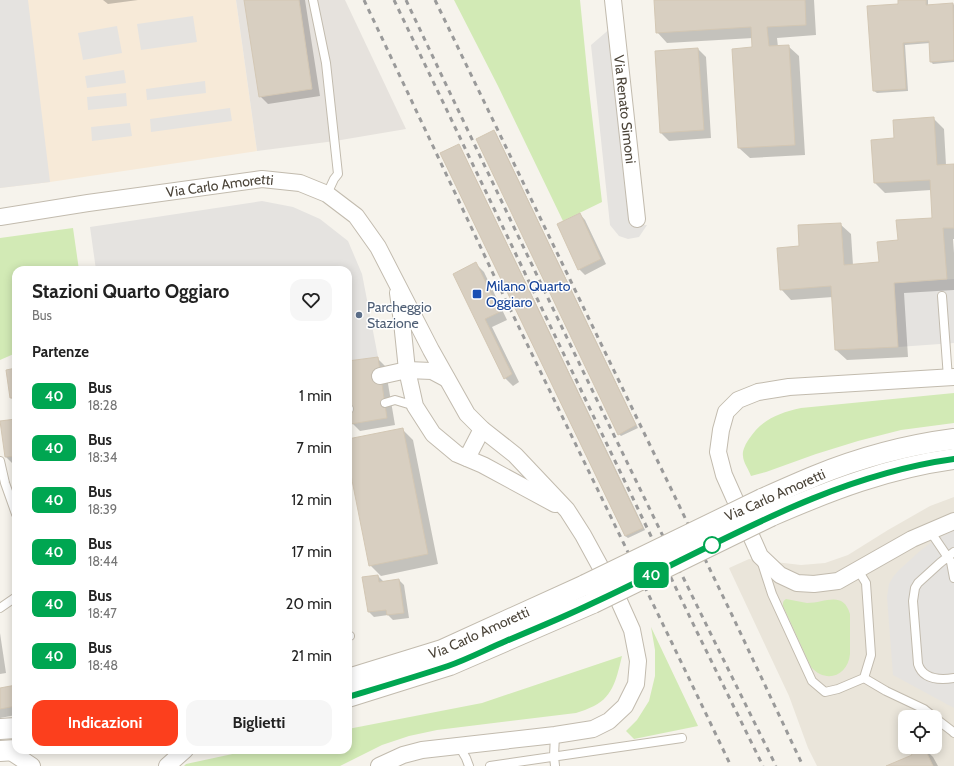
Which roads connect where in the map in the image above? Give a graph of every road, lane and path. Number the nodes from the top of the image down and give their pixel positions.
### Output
1 (313, 0) edge
2 (613, 0) edge
3 (326, 194) junction
4 (0, 217) edge
5 (637, 220) dead end
6 (396, 280) junction
7 (942, 296) dead end
8 (407, 370) junction
9 (380, 376) dead end
10 (951, 378) edge
11 (447, 379) junction
12 (385, 403) dead end
13 (415, 406) junction
14 (482, 429) junction
15 (954, 439) edge
16 (467, 458) junction
17 (954, 459) edge
18 (0, 461) edge
19 (12, 503) edge
20 (767, 508) junction
21 (567, 510) junction
22 (954, 521) edge
23 (930, 531) junction
24 (951, 554) edge
25 (760, 556) junction
26 (858, 570) junction
27 (954, 578) edge
28 (12, 600) edge
29 (0, 608) edge
30 (352, 678) edge
31 (864, 678) junction
32 (954, 678) edge
33 (352, 696) edge
34 (925, 710) edge
35 (942, 723) edge
36 (12, 728) edge
37 (0, 729) edge
38 (954, 733) edge
39 (555, 735) junction
40 (682, 738) dead end
41 (459, 746) junction
42 (14, 754) edge
43 (180, 754) edge
44 (554, 756) junction
45 (32, 766) edge
46 (167, 766) edge
47 (379, 766) edge
48 (469, 766) edge
49 (490, 766) edge
50 (555, 766) edge

1 - 3 lane
2 - 5 street, Via Renato Simoni
3 - 4 street, Via Carlo Amoretti
3 - 6 street, Via Carlo Amoretti
6 - 8 street, Via Carlo Amoretti
6 - 11 street, Via Carlo Amoretti
7 - 10 lane
8 - 9 street
8 - 11 street
8 - 13 street, Via Carlo Amoretti
10 - 25 street
11 - 14 street, Via Carlo Amoretti
12 - 13 lane
13 - 16 street, Via Carlo Amoretti
14 - 16 street
14 - 21 street, Via Carlo Amoretti
15 - 20 street, Via Carlo Amoretti
16 - 21 street, Via Carlo Amoretti
17 - 20 street, Via Carlo Amoretti
18 - 19 lane
20 - 30 street, Via Carlo Amoretti, bridge
20 - 33 street, Via Carlo Amoretti, bridge
21 - 39 street, Via Carlo Amoretti
22 - 23 street
23 - 24 lane
23 - 26 street
24 - 27 lane
24 - 32 lane
25 - 26 street
25 - 31 lane
26 - 31 lane
28 - 29 lane
31 - 34 lane
35 - 38 lane
36 - 37 street
39 - 41 street, Via Carlo Amoretti
39 - 44 lane
40 - 44 lane
41 - 47 street, Via Carlo Amoretti
41 - 48 lane
42 - 45 street
43 - 46 street
44 - 49 lane
44 - 50 lane

